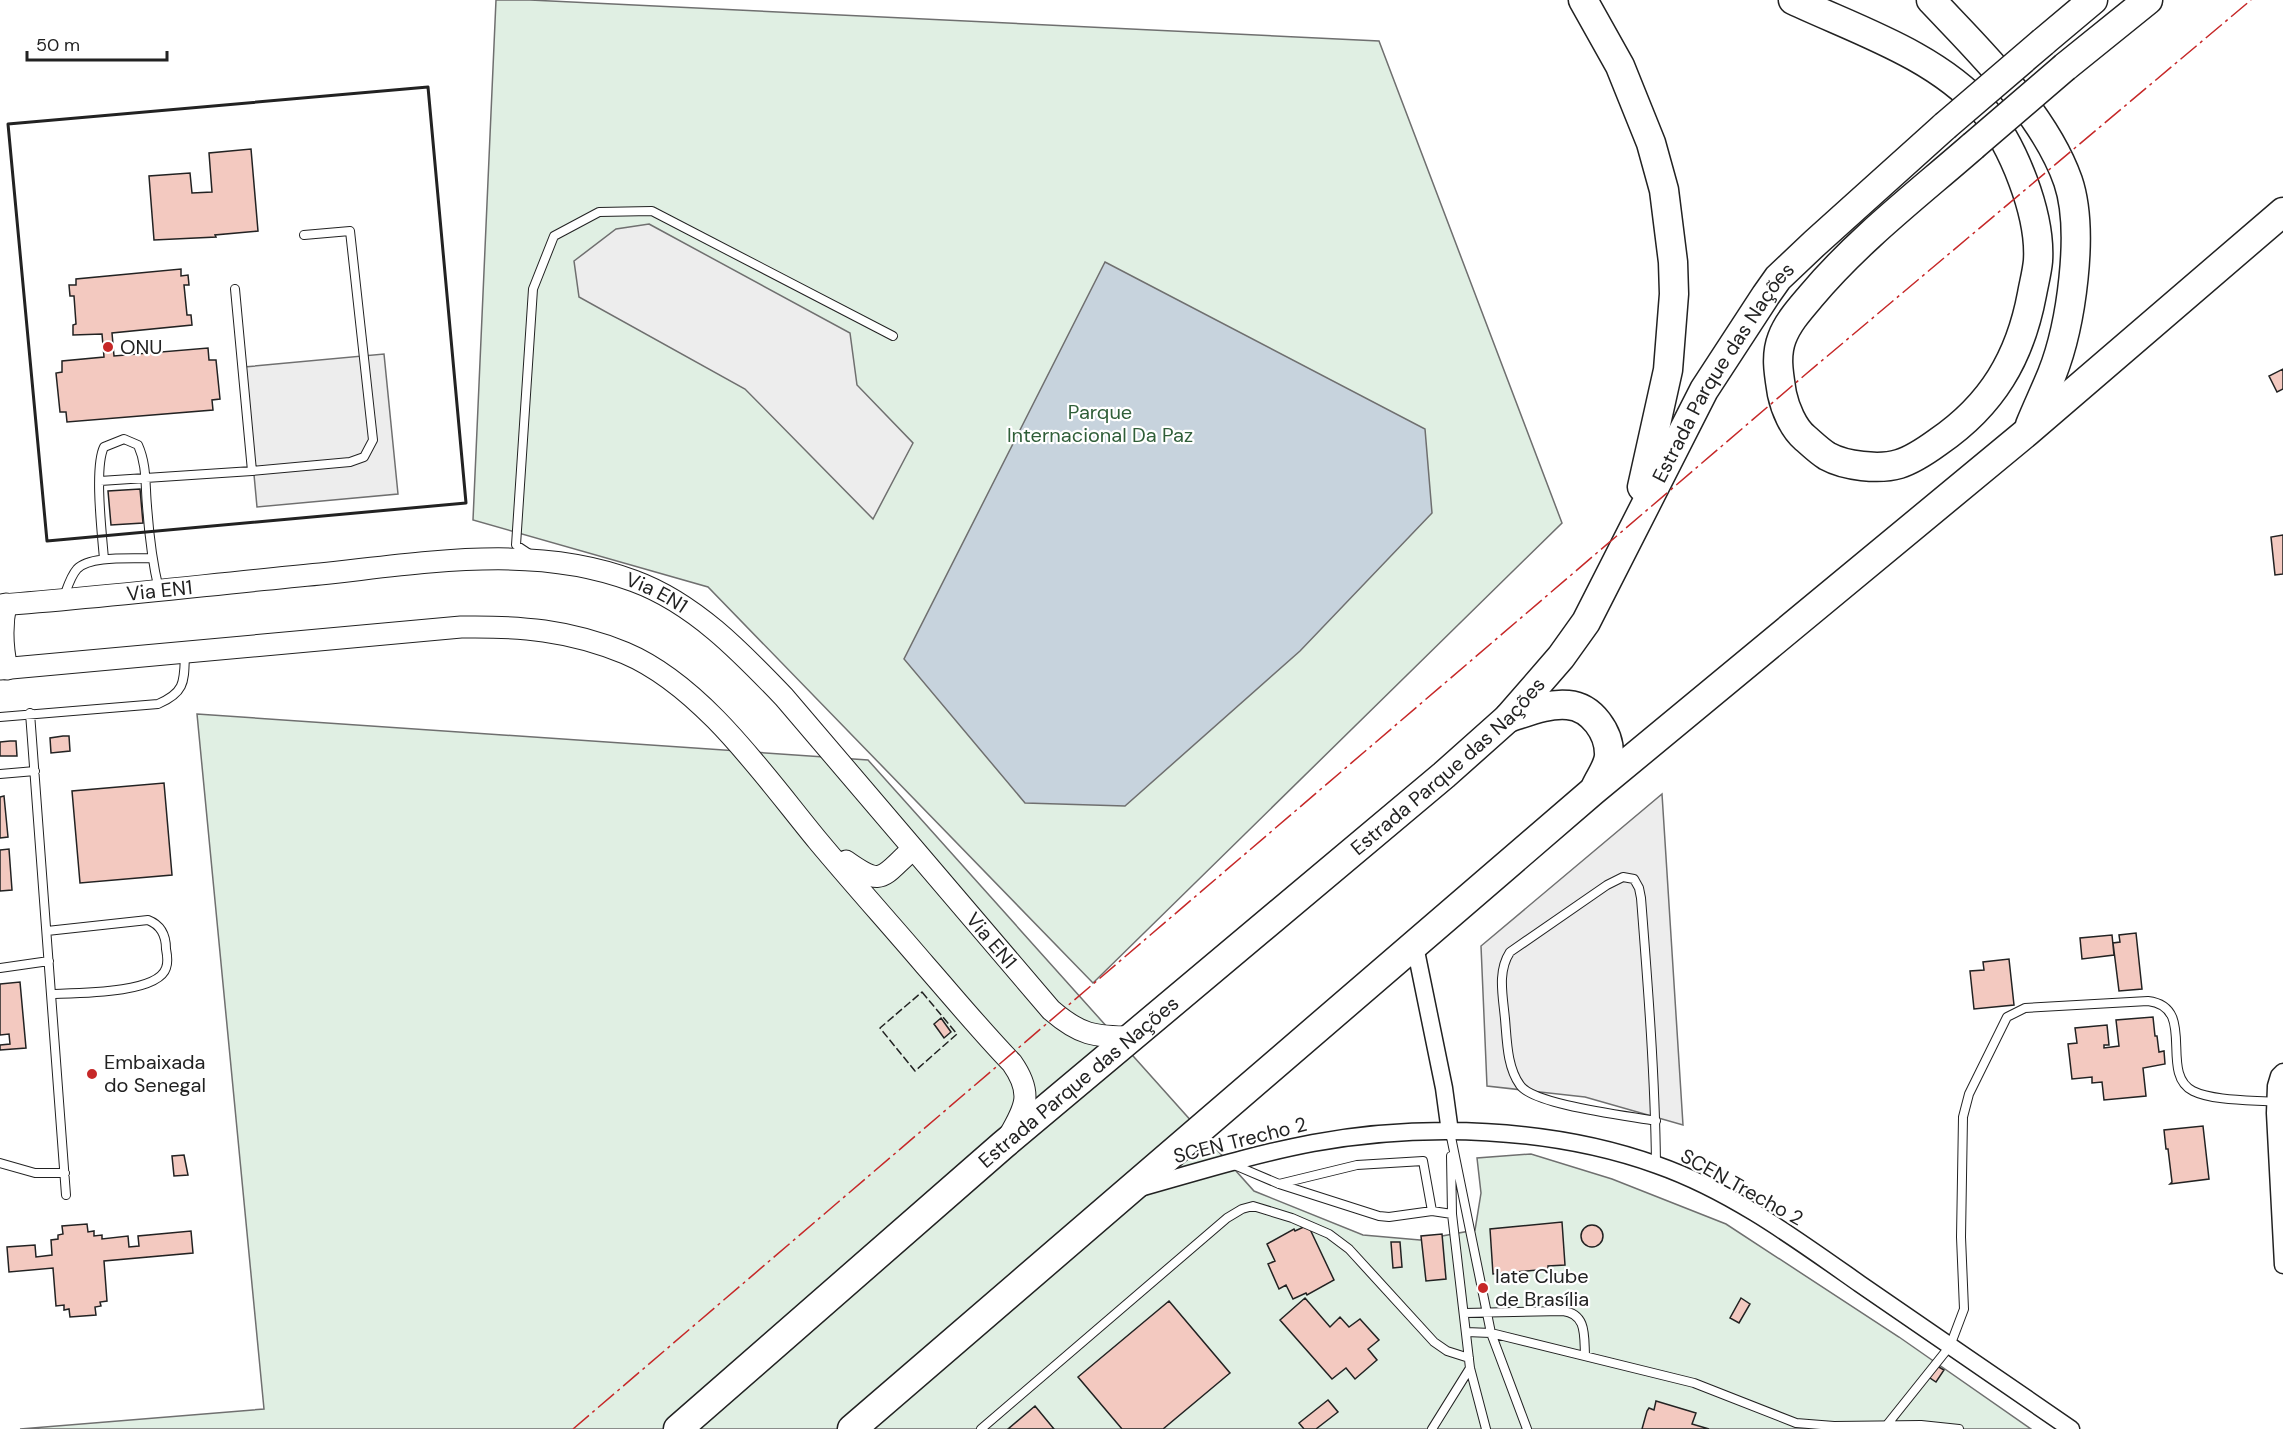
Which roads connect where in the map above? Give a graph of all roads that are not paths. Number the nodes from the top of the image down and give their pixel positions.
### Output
1 (1583, 0) edge
2 (1793, 0) edge
3 (1931, 0) edge
4 (2093, 0) edge
5 (2148, 0) edge
6 (2283, 212) edge
7 (304, 235) dead end
8 (235, 289) dead end
9 (893, 336) dead end
10 (2026, 432) junction
11 (252, 471) junction
12 (144, 479) junction
13 (100, 481) junction
14 (1631, 534) junction
15 (151, 558) junction
16 (104, 560) junction
17 (539, 560) junction
18 (159, 590) junction
19 (63, 599) junction
20 (3, 605) edge
21 (185, 652) junction
22 (3, 669) edge
23 (30, 713) junction
24 (0, 717) edge
25 (1508, 718) junction
26 (34, 771) junction
27 (0, 774) edge
28 (1593, 791) junction
29 (818, 841) junction
30 (913, 849) junction
31 (47, 931) junction
32 (1415, 946) junction
33 (49, 962) junction
34 (0, 968) edge
35 (51, 994) junction
36 (1132, 1037) junction
37 (2283, 1072) edge
38 (2276, 1102) junction
39 (1656, 1121) junction
40 (1450, 1132) junction
41 (1003, 1145) junction
42 (0, 1163) edge
43 (1230, 1163) junction
44 (1656, 1164) junction
45 (65, 1173) junction
46 (1279, 1184) junction
47 (1131, 1191) junction
48 (66, 1195) dead end
49 (1432, 1211) junction
50 (1452, 1214) junction
51 (2283, 1265) edge
52 (1464, 1313) junction
53 (1487, 1313) junction
54 (1466, 1332) junction
55 (1491, 1333) junction
56 (1950, 1346) junction
57 (1585, 1355) junction
58 (1469, 1363) junction
59 (1886, 1426) junction
60 (678, 1429) edge
61 (852, 1429) edge
62 (981, 1429) edge
63 (1432, 1429) edge
64 (1486, 1429) edge
65 (1527, 1429) edge
66 (1959, 1429) edge
67 (2071, 1429) edge

1 - 14 highway
2 - 5 highway, bridge
3 - 10 highway
4 - 14 highway, Estrada Parque das Nações, bridge
6 - 10 highway
7 - 11 lane
8 - 11 lane
9 - 17 lane
10 - 28 highway
11 - 12 lane
12 - 13 lane
12 - 13 lane
12 - 15 lane
13 - 16 lane
14 - 25 highway, Estrada Parque das Nações
15 - 16 lane
15 - 18 lane
16 - 19 lane
17 - 18 street, Via EN1
17 - 30 street, Via EN1
18 - 19 street, Via EN1
19 - 20 street, Via EN1
20 - 22 street
21 - 22 street
21 - 23 lane
21 - 29 street
23 - 24 lane
23 - 26 lane
25 - 28 highway
25 - 36 highway, Estrada Parque das Nações
26 - 27 lane
26 - 31 lane
28 - 32 highway
29 - 30 street
29 - 41 street
30 - 36 street, Via EN1
31 - 33 lane
31 - 35 lane
32 - 40 street
32 - 47 highway
33 - 34 lane
33 - 35 lane
35 - 45 lane
36 - 41 highway, Estrada Parque das Nações
37 - 38 street
38 - 51 street
38 - 56 lane
39 - 39 lane
39 - 44 lane
40 - 43 street, SCEN Trecho 2
40 - 44 street, SCEN Trecho 2
40 - 50 lane
40 - 53 lane
41 - 60 highway, Estrada Parque das Nações
42 - 45 lane
43 - 46 lane
43 - 47 street, SCEN Trecho 2
44 - 56 street, SCEN Trecho 2
45 - 48 lane
46 - 49 lane
46 - 49 lane
47 - 61 highway
49 - 50 lane
50 - 52 lane
52 - 53 lane
52 - 54 lane
53 - 55 lane
53 - 57 lane
54 - 55 lane
54 - 58 lane
55 - 57 lane
55 - 65 lane
56 - 59 lane
56 - 67 street, SCEN Trecho 2
57 - 59 lane
58 - 62 lane
58 - 63 lane
58 - 64 lane
59 - 66 lane

